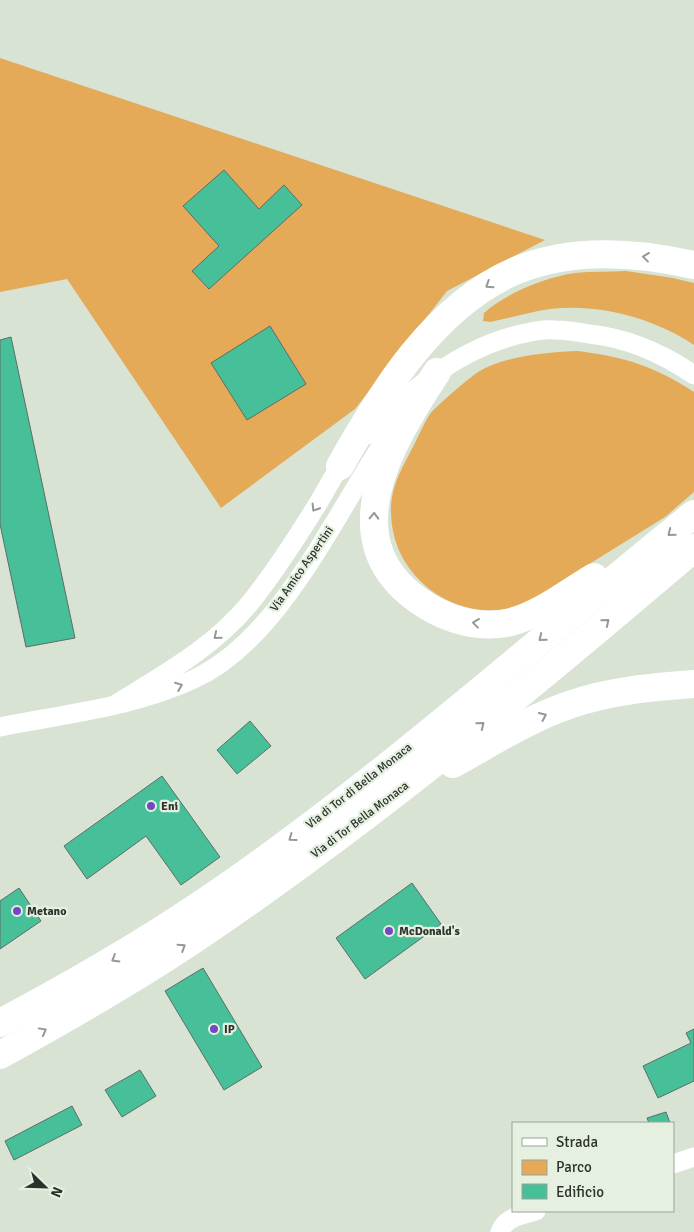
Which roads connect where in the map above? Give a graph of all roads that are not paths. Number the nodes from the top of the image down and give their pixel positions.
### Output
1 (694, 266) edge
2 (437, 372) junction
3 (694, 375) edge
4 (340, 466) junction
5 (694, 514) edge
6 (694, 548) edge
7 (647, 552) junction
8 (694, 684) edge
9 (116, 704) junction
10 (0, 727) edge
11 (364, 818) junction
12 (0, 1023) edge
13 (0, 1055) edge
14 (694, 1157) edge
15 (674, 1164) edge
16 (533, 1212) edge
17 (500, 1232) edge

1 -> 4 main road
2 - 3 street, Via Amico Aspertini
2 - 4 street, Via Amico Aspertini
7 -> 2 main road
9 -> 2 street, Via Amico Aspertini
4 -> 9 street, Via Amico Aspertini
5 -> 7 main road, Via di Tor di Bella Monaca
11 -> 6 main road, Via di Tor Bella Monaca
7 -> 12 main road, Via di Tor di Bella Monaca
11 -> 8 main road
9 - 10 street, Via Amico Aspertini
13 -> 11 main road, Via di Tor Bella Monaca
14 - 15 street
16 - 17 street

